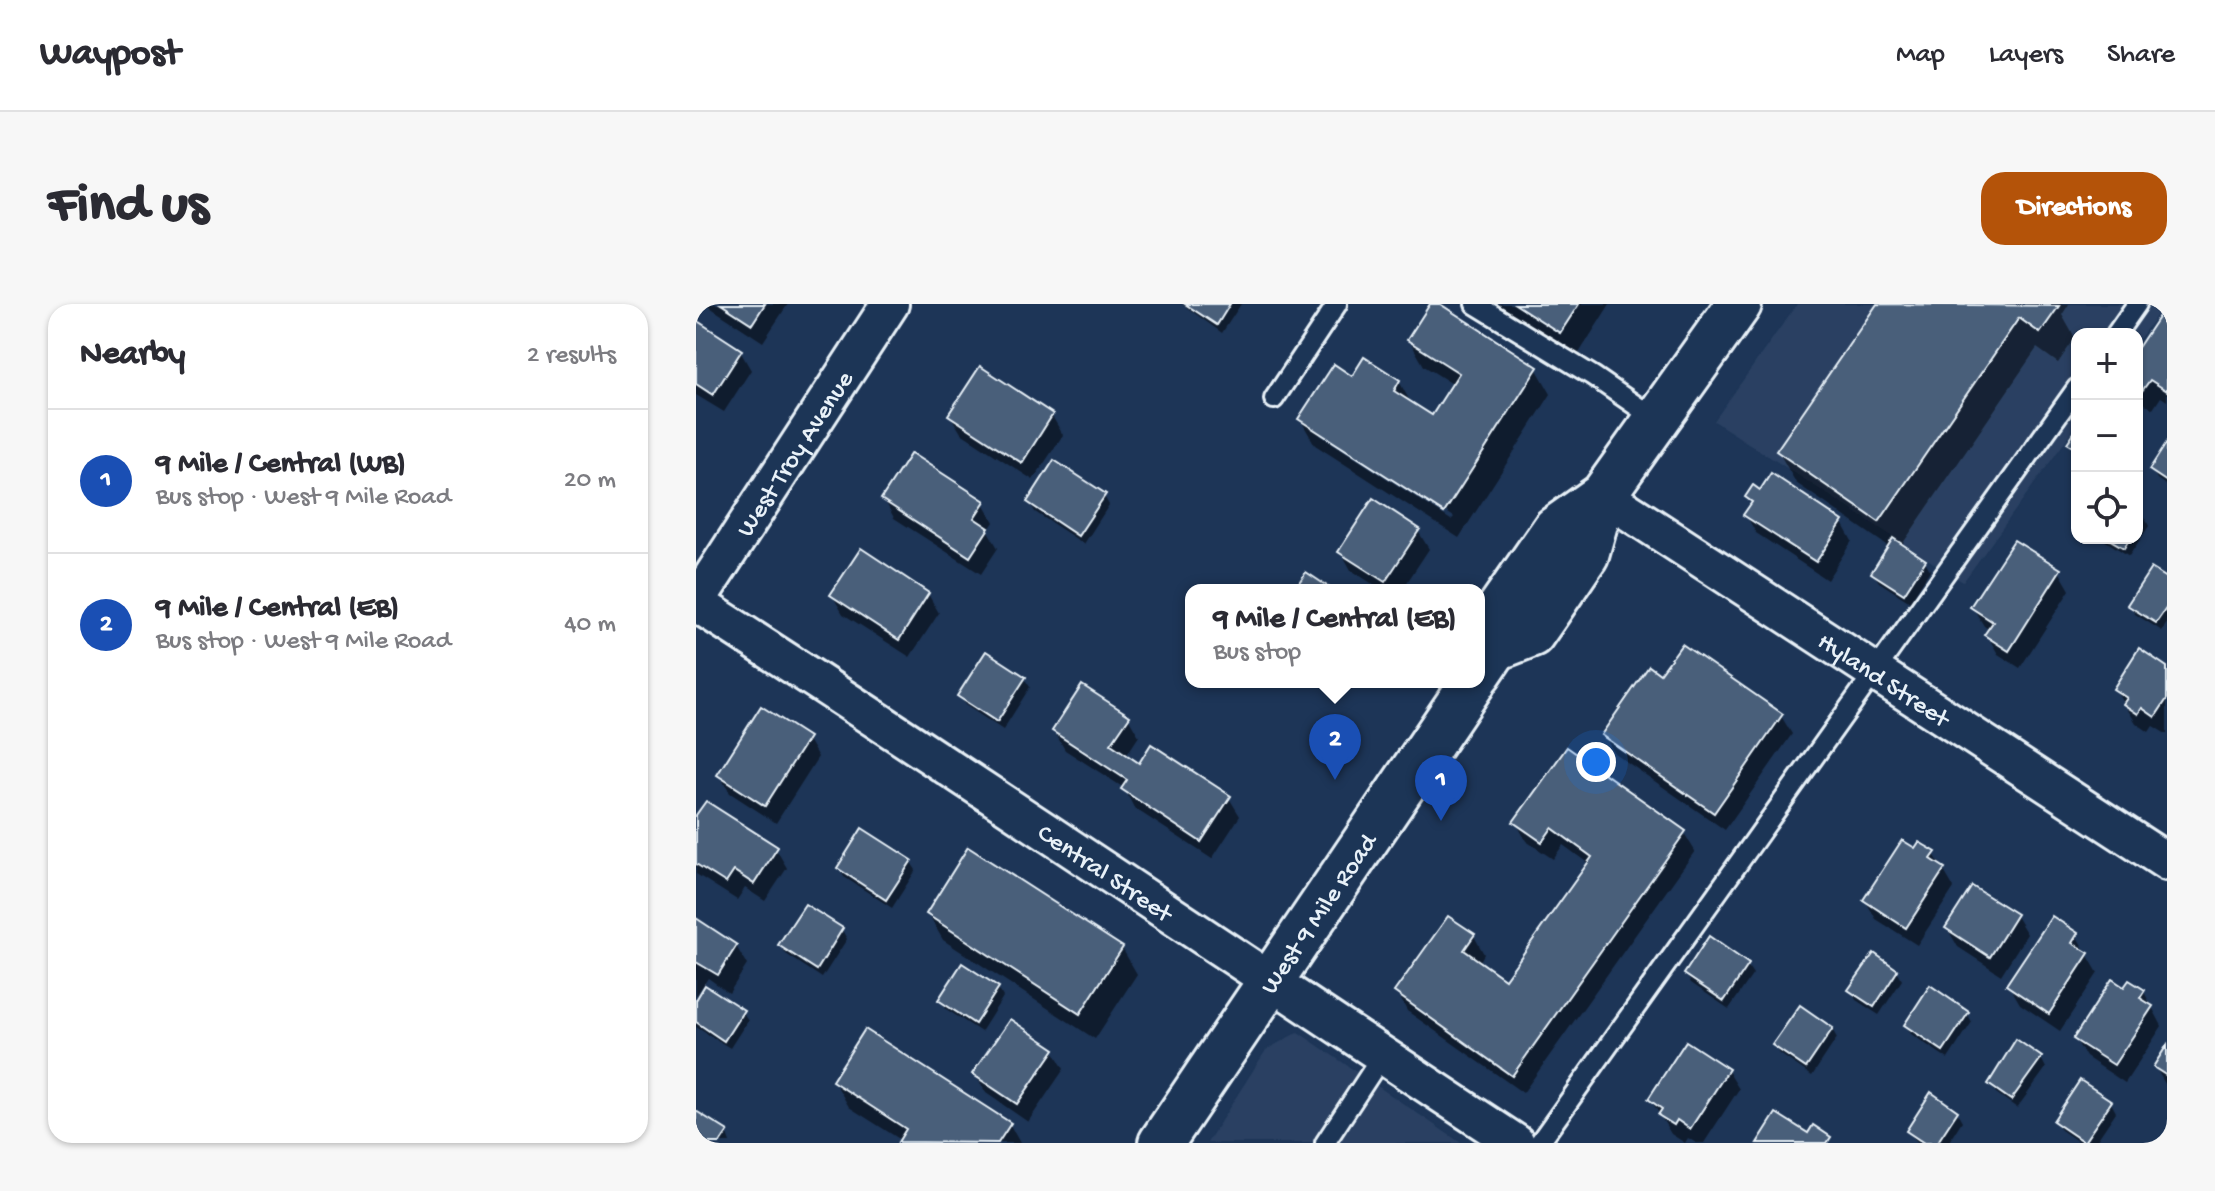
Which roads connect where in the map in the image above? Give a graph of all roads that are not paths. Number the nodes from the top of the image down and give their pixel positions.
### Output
1 (890, 304) edge
2 (1337, 304) edge
3 (1475, 304) edge
4 (1739, 304) edge
5 (2137, 304) edge
6 (2120, 328) edge
7 (2071, 396) edge
8 (1274, 399) dead end
9 (1657, 420) junction
10 (1603, 495) junction
11 (696, 602) edge
12 (1485, 667) edge
13 (1874, 672) junction
14 (1469, 688) edge
15 (2167, 862) edge
16 (1269, 980) junction
17 (1382, 1056) junction
18 (1161, 1143) edge
19 (1325, 1143) edge
20 (1516, 1143) edge
21 (1539, 1143) edge

1 - 11 street, West Troy Avenue
2 - 8 lane
3 - 9 lane
4 - 9 main road, West 9 Mile Road
5 - 6 lane
7 - 13 lane
9 - 10 main road, West 9 Mile Road
10 - 12 main road, West 9 Mile Road
10 - 13 street, Hyland Street
11 - 16 street, Central Street
13 - 15 street, Hyland Street
13 - 21 lane
14 - 16 main road, West 9 Mile Road
16 - 17 street, Central Street
16 - 18 main road, West 9 Mile Road
17 - 19 lane
17 - 20 street, Central Street

